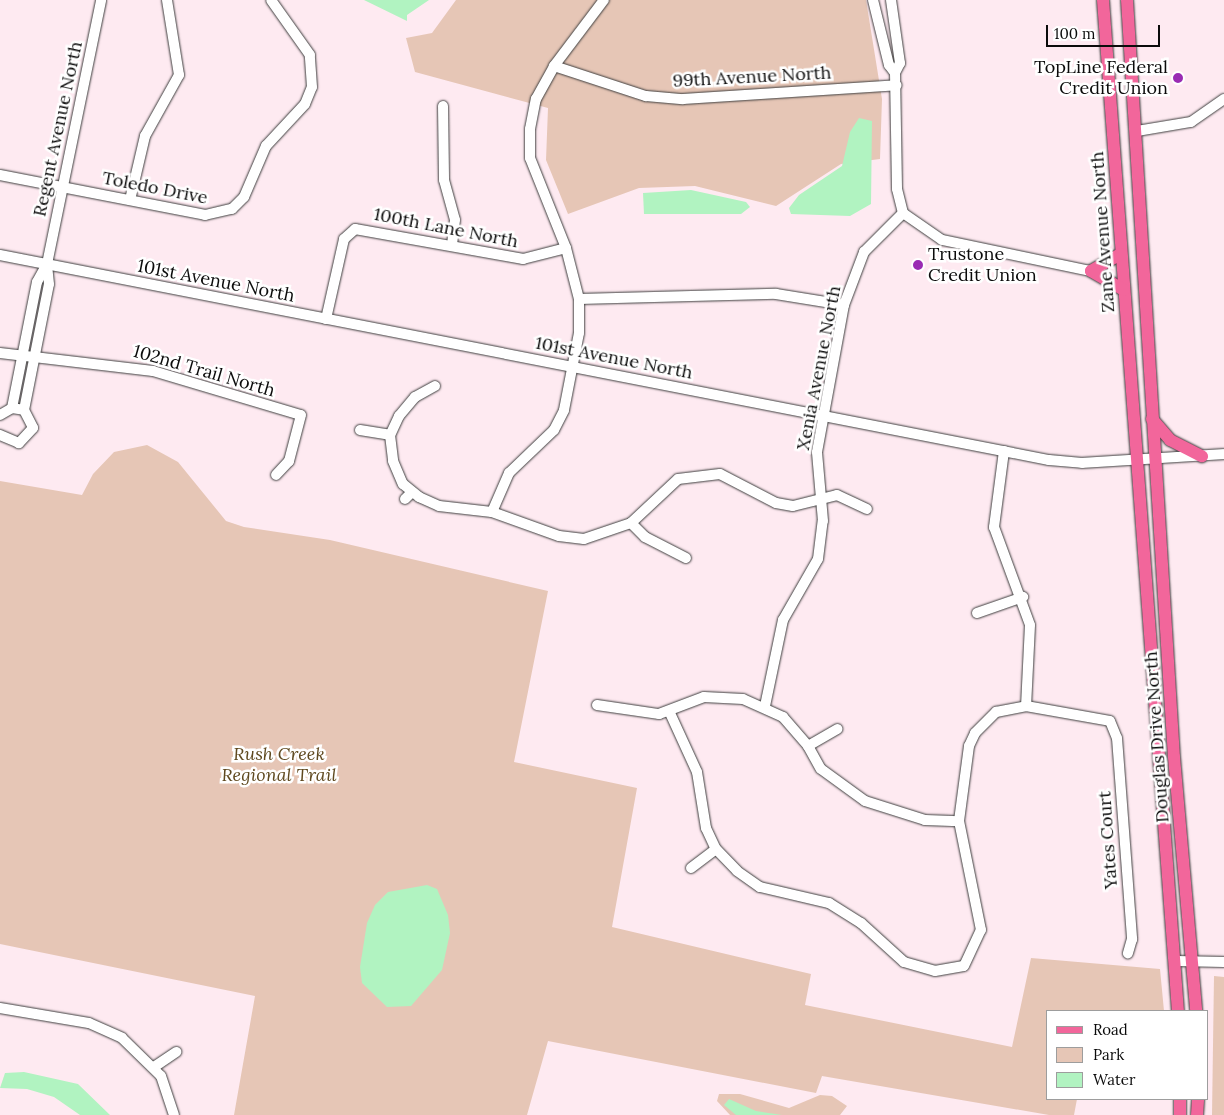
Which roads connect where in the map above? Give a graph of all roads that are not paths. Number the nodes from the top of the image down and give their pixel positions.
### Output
1 (101, 0) edge
2 (167, 0) edge
3 (271, 0) edge
4 (604, 0) edge
5 (873, 0) edge
6 (891, 0) edge
7 (1103, 0) edge
8 (1127, 0) edge
9 (554, 66) junction
10 (895, 73) junction
11 (896, 85) junction
12 (1224, 100) edge
13 (443, 106) dead end
14 (1137, 131) junction
15 (0, 175) edge
16 (63, 186) junction
17 (130, 200) junction
18 (903, 213) junction
19 (452, 245) junction
20 (566, 248) junction
21 (1120, 254) junction
22 (0, 255) edge
23 (47, 264) junction
24 (1091, 272) junction
25 (1124, 290) junction
26 (579, 299) junction
27 (844, 305) junction
28 (326, 319) junction
29 (0, 353) edge
30 (22, 357) junction
31 (34, 359) junction
32 (573, 366) junction
33 (435, 386) dead end
34 (12, 408) junction
35 (24, 410) junction
36 (0, 415) edge
37 (823, 416) junction
38 (1152, 418) junction
39 (360, 430) dead end
40 (0, 435) edge
41 (390, 435) junction
42 (1004, 451) junction
43 (1224, 454) edge
44 (1202, 456) junction
45 (1155, 460) junction
46 (1139, 461) junction
47 (276, 475) dead end
48 (819, 500) junction
49 (867, 509) dead end
50 (492, 512) junction
51 (631, 523) junction
52 (686, 558) dead end
53 (1023, 597) junction
54 (977, 613) dead end
55 (597, 705) dead end
56 (765, 706) junction
57 (1026, 706) junction
58 (670, 713) junction
59 (837, 729) dead end
60 (808, 746) junction
61 (959, 822) junction
62 (716, 849) junction
63 (690, 868) dead end
64 (1128, 953) dead end
65 (1176, 961) junction
66 (1191, 961) junction
67 (1224, 962) edge
68 (0, 1008) edge
69 (1178, 1010) edge
70 (1196, 1010) edge
71 (176, 1052) dead end
72 (154, 1067) junction
73 (1180, 1100) edge
74 (1198, 1100) edge
75 (174, 1115) edge
76 (1180, 1115) edge
77 (1198, 1115) edge

1 - 16 street, Regent Avenue North
2 - 17 street
3 - 17 street, Toledo Drive
4 - 9 street
5 - 10 street
6 - 10 street
7 - 21 main road, Zane Avenue North
8 - 14 main road
9 - 11 street, 99th Avenue North
9 - 20 street
10 - 11 street
11 - 18 street
12 - 14 street
13 - 19 street
14 - 38 main road
15 - 16 street, Toledo Drive
16 - 17 street, Toledo Drive
16 - 23 street, Regent Avenue North
18 - 24 street
18 - 27 street, Xenia Avenue North
19 - 20 street, 100th Lane North
19 - 28 street, 100th Lane North
20 - 26 street
21 - 24 main road
21 - 25 main road, Zane Avenue North
22 - 23 street, 101st Avenue North
23 - 28 street, 101st Avenue North
23 - 30 street, Regent Avenue North
23 - 31 street, Regent Avenue North
24 - 25 main road
25 - 46 main road, Zane Avenue North
26 - 27 street
26 - 32 street
27 - 37 street, Xenia Avenue North
28 - 32 street, 101st Avenue North
29 - 30 street, 102nd Trail North
30 - 31 street, 102nd Trail North
30 - 34 street, Regent Avenue North
31 - 35 street, Regent Avenue North
31 - 47 street, 102nd Trail North
32 - 37 street, 101st Avenue North
32 - 50 street
33 - 41 street
34 - 35 street
34 - 36 street
35 - 40 street, Regent Avenue North
37 - 42 street, 101st Avenue North
37 - 48 street, Xenia Avenue North
38 - 44 main road
38 - 45 main road
39 - 41 street
41 - 50 street
42 - 46 street, 101st Avenue North
42 - 53 street
43 - 44 street, 101st Avenue North
44 - 45 street, 101st Avenue North
45 - 46 street, 101st Avenue North
45 - 66 main road, Douglas Drive North
46 - 65 main road, Douglas Drive North
48 - 49 street
48 - 51 street
48 - 56 street, Xenia Avenue North
50 - 51 street
51 - 52 street
53 - 54 street
53 - 57 street
55 - 58 street
56 - 58 street
56 - 60 street
57 - 61 street
57 - 64 street, Yates Court
58 - 62 street
59 - 60 street
60 - 61 street
61 - 62 street
62 - 63 street
65 - 66 street
65 - 69 main road, Douglas Drive North
66 - 67 street
66 - 70 main road, Douglas Drive North
68 - 72 street
71 - 72 street
72 - 75 street
73 - 76 main road
74 - 77 main road

